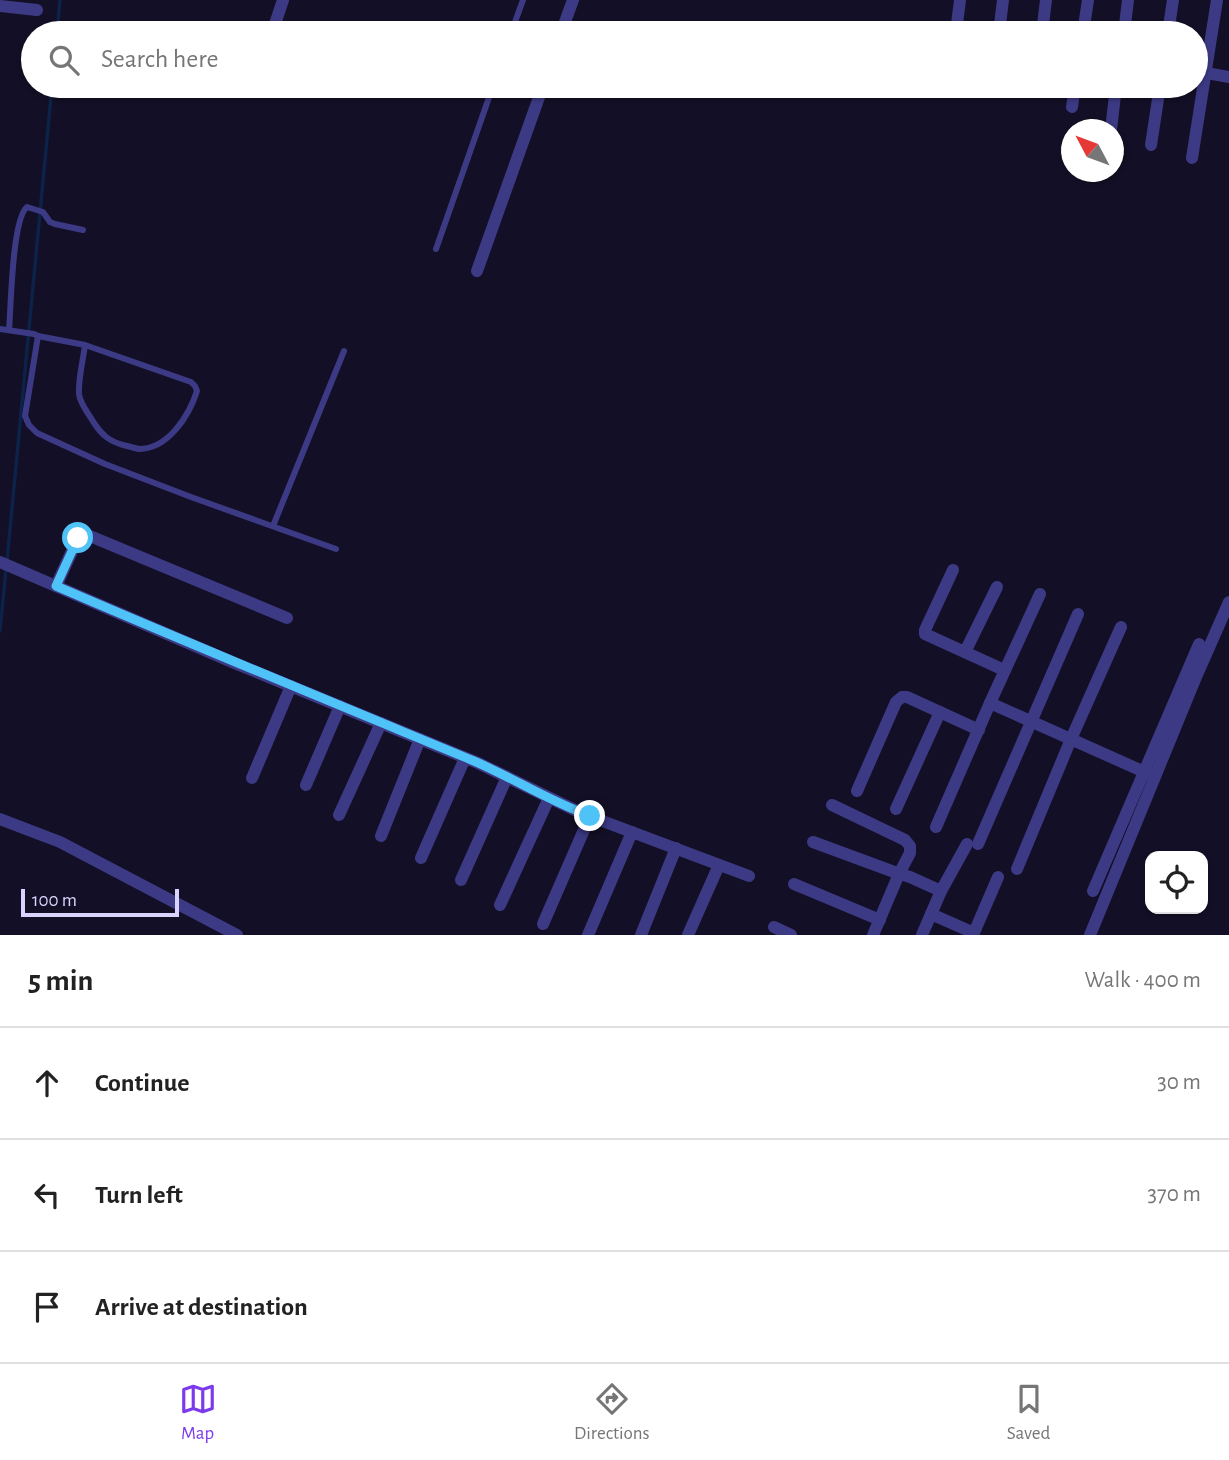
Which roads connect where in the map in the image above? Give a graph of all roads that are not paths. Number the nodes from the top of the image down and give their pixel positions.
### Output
1 (283, 0) edge
2 (523, 0) edge
3 (573, 0) edge
4 (960, 0) edge
5 (1003, 0) edge
6 (1046, 0) edge
7 (1088, 0) edge
8 (1128, 0) edge
9 (1173, 0) edge
10 (1217, 0) edge
11 (0, 6) edge
12 (37, 10) dead end
13 (276, 21) edge
14 (516, 21) edge
15 (565, 21) edge
16 (957, 21) edge
17 (1000, 21) edge
18 (1043, 21) edge
19 (1085, 21) edge
20 (1125, 21) edge
21 (1170, 21) edge
22 (1208, 40) edge
23 (1208, 73) edge
24 (1229, 77) edge
25 (489, 98) edge
26 (539, 98) edge
27 (1073, 98) edge
28 (1115, 98) edge
29 (1158, 98) edge
30 (1198, 98) edge
31 (1072, 107) dead end
32 (1112, 119) edge
33 (1151, 145) dead end
34 (1192, 158) dead end
35 (83, 230) dead end
36 (436, 249) dead end
37 (477, 271) dead end
38 (0, 329) edge
39 (12, 331) junction
40 (36, 335) junction
41 (85, 345) junction
42 (344, 351) dead end
43 (273, 526) junction
44 (336, 549) dead end
45 (3, 563) edge
46 (953, 570) dead end
47 (56, 586) junction
48 (998, 587) dead end
49 (1040, 594) dead end
50 (1229, 601) edge
51 (1078, 614) dead end
52 (287, 618) dead end
53 (1121, 627) dead end
54 (1199, 644) dead end
55 (965, 652) junction
56 (1004, 670) junction
57 (290, 686) junction
58 (990, 703) junction
59 (340, 706) junction
60 (940, 712) junction
61 (1031, 721) junction
62 (381, 723) junction
63 (979, 730) junction
64 (420, 739) junction
65 (1071, 739) junction
66 (466, 758) junction
67 (1149, 774) junction
68 (507, 777) junction
69 (252, 778) dead end
70 (306, 785) dead end
71 (857, 792) dead end
72 (549, 798) junction
73 (832, 805) dead end
74 (896, 808) dead end
75 (340, 815) dead end
76 (590, 816) junction
77 (0, 819) edge
78 (936, 827) dead end
79 (632, 832) junction
80 (382, 835) dead end
81 (813, 842) dead end
82 (676, 848) junction
83 (421, 858) dead end
84 (719, 865) junction
85 (1017, 869) dead end
86 (900, 874) junction
87 (749, 876) dead end
88 (998, 877) dead end
89 (461, 880) dead end
90 (794, 884) dead end
91 (942, 891) junction
92 (1093, 891) dead end
93 (500, 905) dead end
94 (931, 914) junction
95 (880, 919) junction
96 (543, 924) dead end
97 (774, 928) dead end
98 (974, 934) edge
99 (237, 935) edge
100 (588, 935) edge
101 (641, 935) edge
102 (688, 935) edge
103 (791, 935) edge
104 (873, 935) edge
105 (922, 935) edge
106 (1090, 935) edge

1 - 13 street
2 - 14 lane
3 - 15 street
4 - 16 street
5 - 17 street
6 - 18 street
7 - 19 street
8 - 20 street
9 - 21 street
10 - 22 street
11 - 12 street
23 - 24 street
25 - 36 lane
26 - 37 street
27 - 31 street
28 - 32 street
29 - 33 street
30 - 34 street
35 - 39 lane
38 - 39 lane
39 - 40 lane
40 - 41 lane
40 - 43 lane
41 - 41 lane
42 - 43 lane
43 - 44 lane
45 - 47 street
46 - 55 street
47 - 52 street
47 - 57 street
48 - 55 street
49 - 56 street
50 - 67 street
51 - 61 street
53 - 65 street
54 - 67 street
55 - 56 street
56 - 58 street
57 - 59 street
57 - 69 street
58 - 61 street
58 - 63 street
59 - 62 street
59 - 70 street
60 - 63 street
60 - 71 street
60 - 74 street
61 - 65 street
61 - 91 street
62 - 64 street
62 - 75 street
63 - 78 street
64 - 66 street
64 - 80 street
65 - 67 street
65 - 85 street
66 - 68 street
66 - 83 street
67 - 92 street
67 - 106 street
68 - 72 street
68 - 89 street
72 - 76 street
72 - 93 street
73 - 86 street
76 - 79 street
76 - 96 street
77 - 99 street
79 - 82 street
79 - 100 street
81 - 86 street
82 - 84 street
82 - 101 street
84 - 87 street
84 - 102 street
86 - 91 street
86 - 95 street
88 - 98 street
90 - 95 street
91 - 94 street
94 - 98 street
94 - 105 street
95 - 104 street
97 - 103 street

